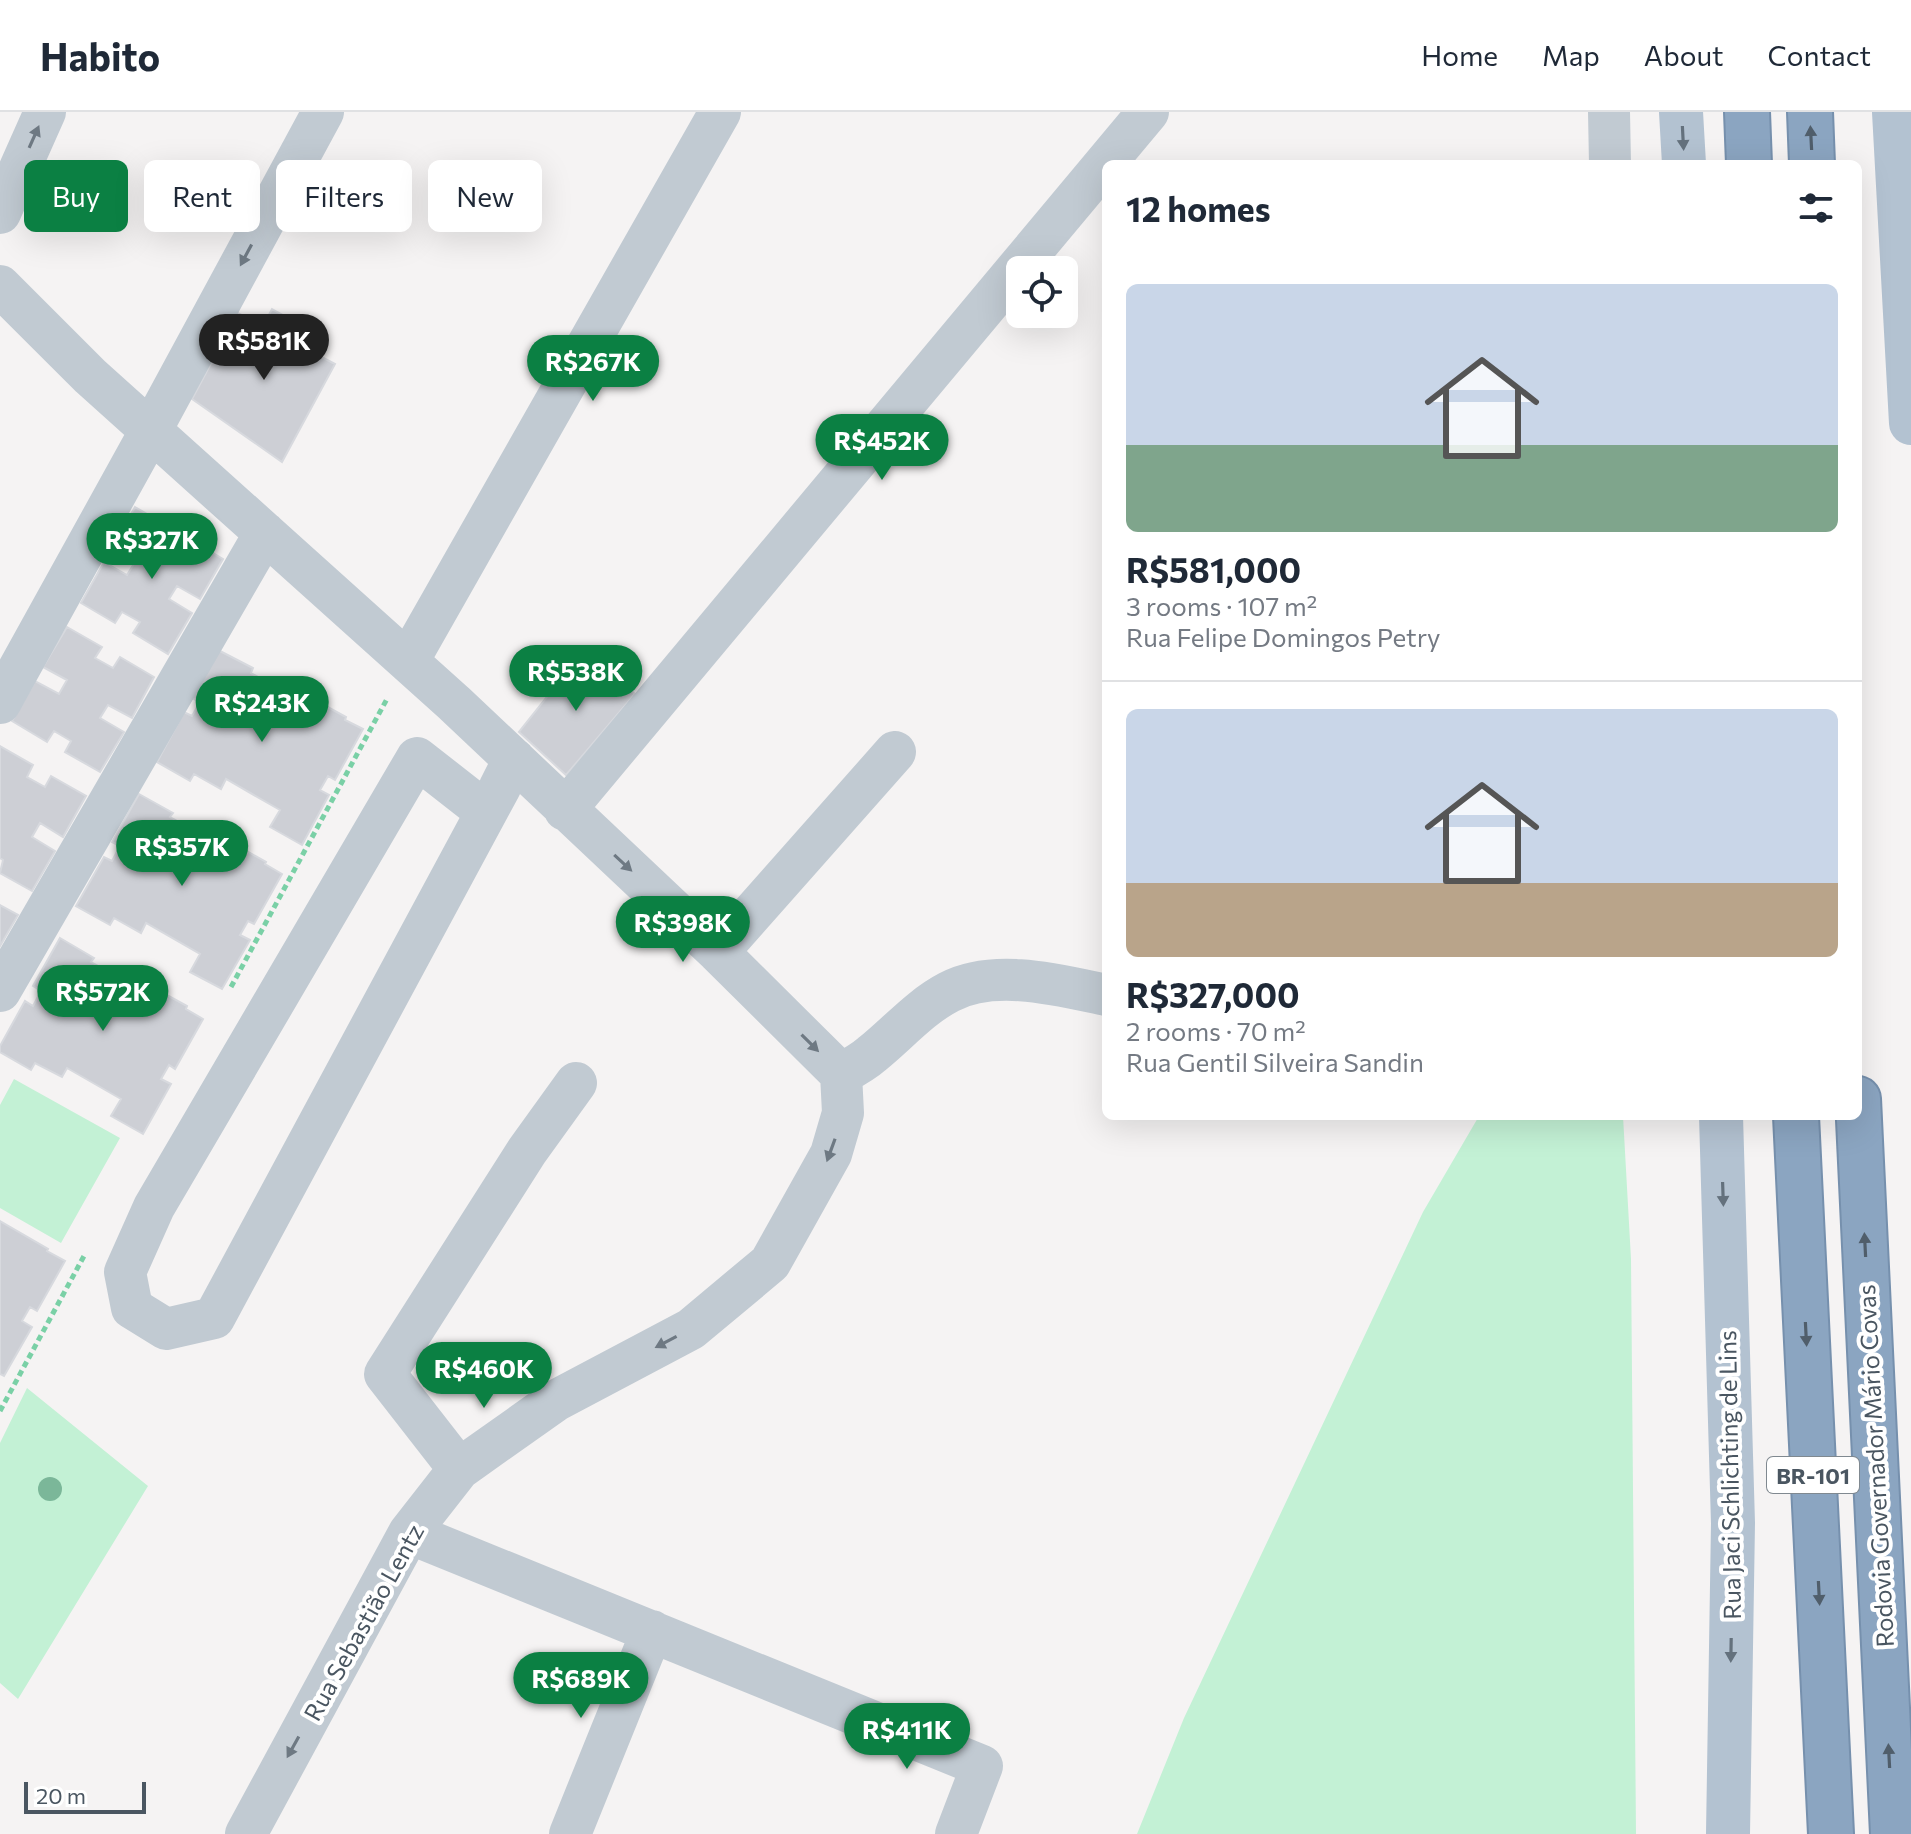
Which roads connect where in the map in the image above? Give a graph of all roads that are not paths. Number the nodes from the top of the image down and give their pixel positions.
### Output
1 (45, 112) edge
2 (323, 112) edge
3 (720, 112) edge
4 (1148, 112) edge
5 (1609, 112) edge
6 (1681, 112) edge
7 (1747, 112) edge
8 (1810, 112) edge
9 (1896, 118) edge
10 (1108, 160) edge
11 (1610, 160) edge
12 (1684, 160) edge
13 (1749, 160) edge
14 (1812, 160) edge
15 (1102, 167) edge
16 (0, 213) edge
17 (1906, 275) edge
18 (0, 286) edge
19 (1911, 423) edge
20 (151, 430) junction
21 (265, 533) junction
22 (408, 661) junction
23 (0, 703) edge
24 (895, 752) dead end
25 (514, 759) junction
26 (565, 810) junction
27 (486, 812) junction
28 (718, 952) junction
29 (0, 991) edge
30 (1102, 994) edge
31 (841, 1074) junction
32 (576, 1083) dead end
33 (1721, 1120) edge
34 (1796, 1120) edge
35 (1859, 1120) edge
36 (459, 1469) junction
37 (409, 1533) junction
38 (652, 1631) junction
39 (246, 1834) edge
40 (570, 1834) edge
41 (956, 1834) edge
42 (1728, 1834) edge
43 (1831, 1834) edge
44 (1893, 1834) edge

16 -> 1 street
2 -> 20 street
3 - 22 street
4 - 10 street
5 - 11 street
6 -> 12 main road
7 - 13 highway
14 -> 8 highway
9 - 17 main road
15 - 26 street
17 - 19 main road
18 - 20 street
20 - 21 street
20 - 23 street
21 - 22 street
21 - 29 street
22 - 25 street
24 - 28 street
25 - 26 street
25 - 27 street
26 -> 28 street
27 - 27 street
28 -> 31 street
30 - 31 street
31 -> 36 street, Rua Sebastião Lentz
32 - 36 street
33 -> 42 main road, Rua Jaci Schlichting de Lins
34 -> 43 highway, BR-101
44 -> 35 highway, Rodovia Governador Mário Covas / BR-101
36 - 37 street, Rua Sebastião Lentz
37 - 38 street
37 -> 39 street, Rua Sebastião Lentz
38 - 40 street
38 - 41 street

